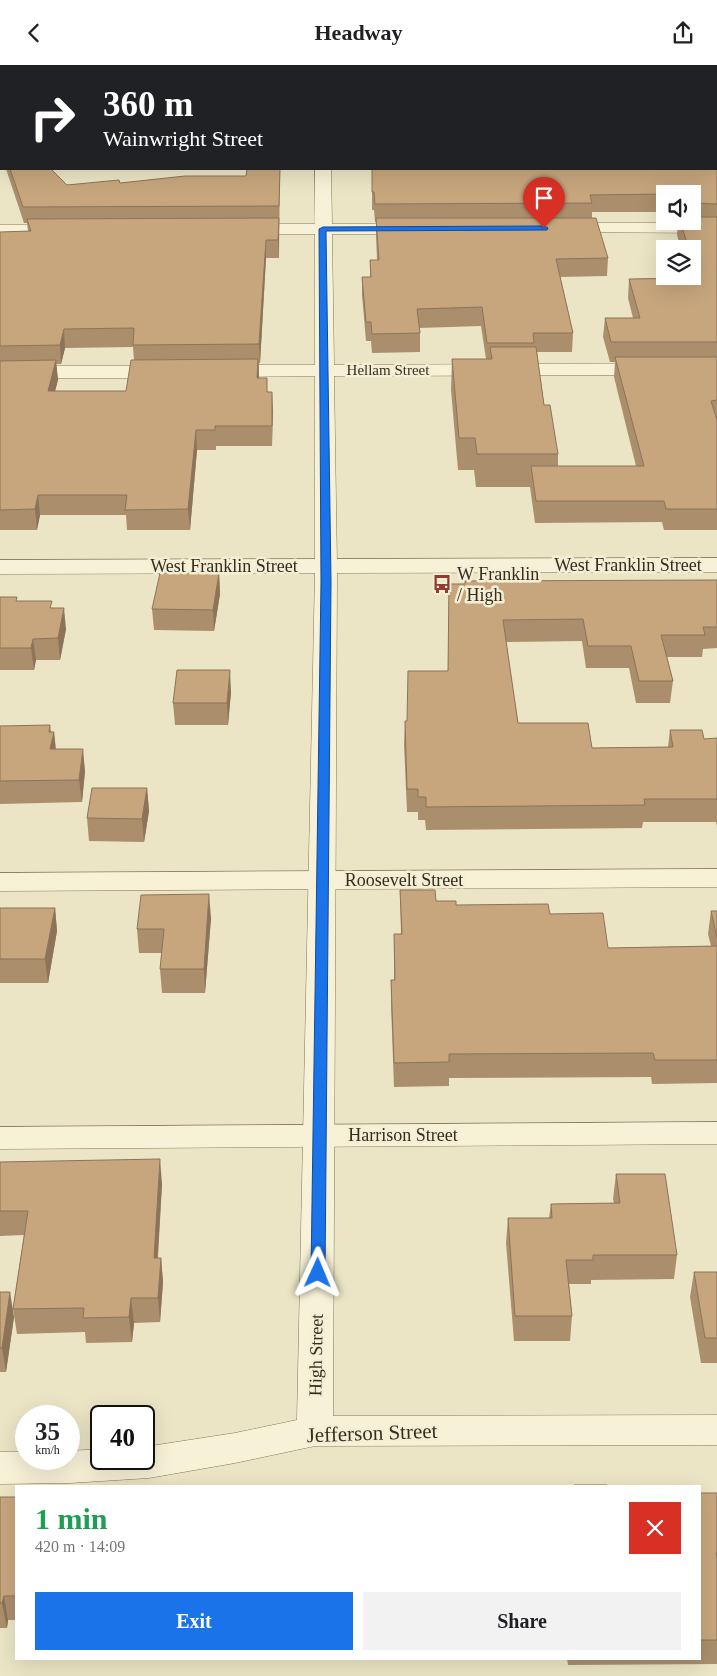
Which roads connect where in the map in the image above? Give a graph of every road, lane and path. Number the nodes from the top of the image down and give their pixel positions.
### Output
1 (323, 170) edge
2 (550, 228) edge
3 (717, 228) edge
4 (225, 229) edge
5 (323, 229) junction
6 (431, 229) edge
7 (0, 230) edge
8 (78, 230) edge
9 (717, 369) edge
10 (184, 371) edge
11 (203, 371) edge
12 (324, 371) junction
13 (0, 373) edge
14 (717, 565) edge
15 (326, 566) junction
16 (0, 567) edge
17 (717, 878) edge
18 (322, 881) junction
19 (0, 882) edge
20 (717, 1133) edge
21 (320, 1136) junction
22 (0, 1138) edge
23 (717, 1429) edge
24 (315, 1431) junction
25 (0, 1468) edge

1 - 5 street, High Street
2 - 3 street
4 - 5 street
5 - 6 street
5 - 12 street, High Street
7 - 8 street
9 - 12 street, Hellam Street
10 - 13 street
11 - 12 street, Hellam Street
12 - 15 street, High Street
14 - 15 street, West Franklin Street
15 - 16 street, West Franklin Street
15 - 18 street, High Street
17 - 18 street, Roosevelt Street
18 - 19 street, Roosevelt Street
18 - 21 street, High Street
20 - 21 street, Harrison Street
21 - 22 street, Harrison Street
21 - 24 street, High Street
23 - 24 street, Jefferson Street
24 - 25 street, Jefferson Street

